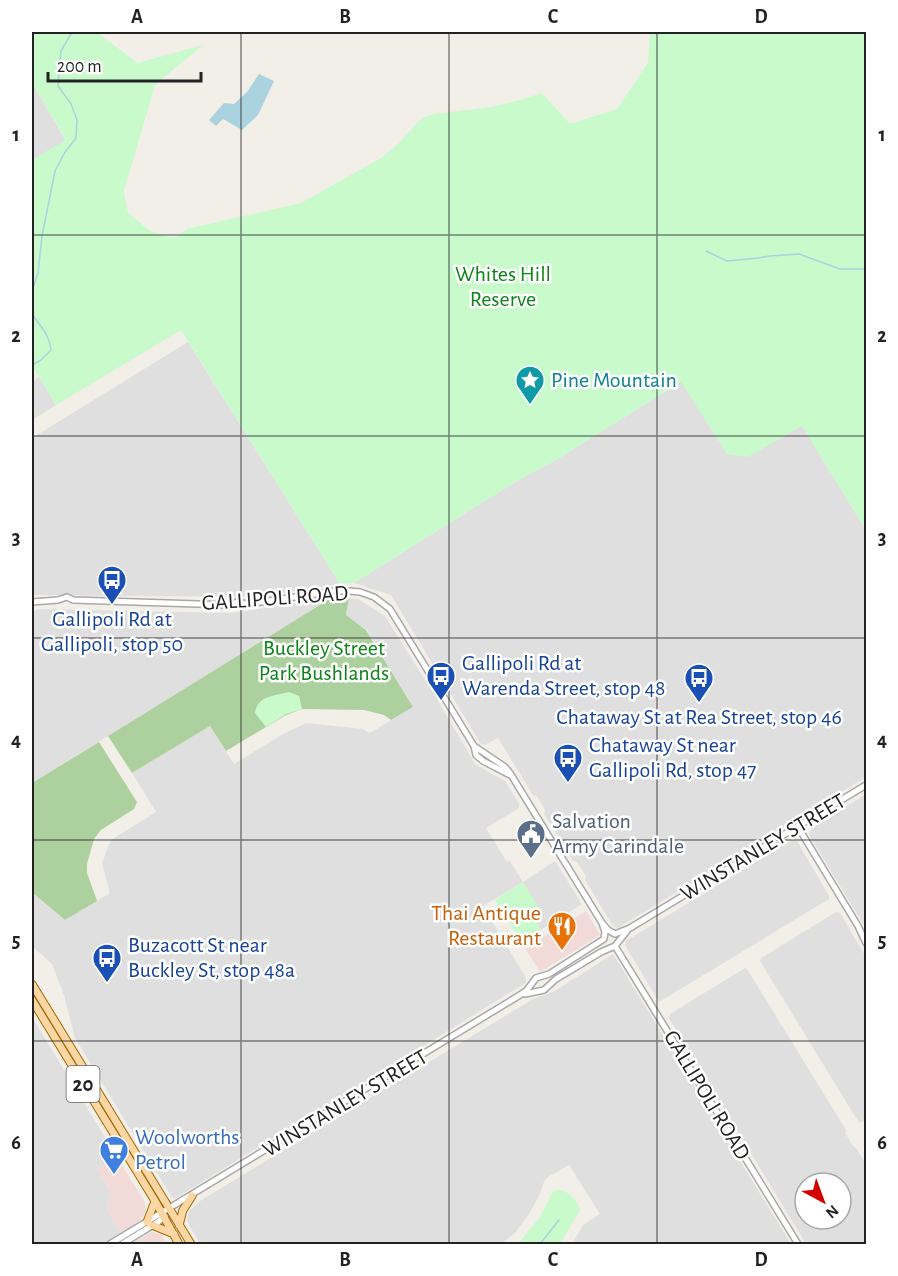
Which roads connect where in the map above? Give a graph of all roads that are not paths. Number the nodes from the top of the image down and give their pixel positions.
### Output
1 (32, 602) edge
2 (867, 785) edge
3 (798, 826) junction
4 (602, 923) junction
5 (630, 928) junction
6 (614, 934) junction
7 (605, 938) junction
8 (867, 943) edge
9 (614, 945) junction
10 (541, 976) junction
11 (534, 982) junction
12 (32, 984) edge
13 (547, 986) junction
14 (540, 990) junction
15 (520, 995) junction
16 (32, 1000) edge
17 (192, 1196) junction
18 (154, 1201) junction
19 (170, 1210) junction
20 (163, 1215) junction
21 (150, 1224) junction
22 (179, 1225) junction
23 (174, 1234) junction
24 (110, 1245) edge
25 (122, 1245) edge
26 (179, 1245) edge
27 (191, 1245) edge
28 (798, 1245) edge

1 - 4 street, GALLIPOLI ROAD
2 - 3 street, WINSTANLEY STREET
3 - 5 street, WINSTANLEY STREET
3 - 8 street
4 - 6 street, GALLIPOLI ROAD
4 - 7 street, GALLIPOLI ROAD
5 - 6 street, WINSTANLEY STREET
5 - 9 street, WINSTANLEY STREET
6 - 7 street, WINSTANLEY STREET
6 - 9 street
7 - 9 street
7 - 10 street, WINSTANLEY STREET
9 - 13 street, WINSTANLEY STREET
9 - 28 street, GALLIPOLI ROAD
10 - 11 street, WINSTANLEY STREET
10 - 13 street
11 - 14 street
11 - 15 street, WINSTANLEY STREET
12 - 19 main road, 20
13 - 14 street, WINSTANLEY STREET
14 - 15 street, WINSTANLEY STREET
15 - 17 street, WINSTANLEY STREET
16 - 18 main road, 20
17 - 19 street, WINSTANLEY STREET
17 - 22 main road
18 - 20 main road, 20
18 - 21 main road
19 - 20 street, WINSTANLEY STREET
19 - 22 main road, 20
20 - 21 street, WINSTANLEY STREET
20 - 23 main road, 20
21 - 23 main road
21 - 24 street, WINSTANLEY STREET
21 - 25 street, WINSTANLEY STREET
22 - 27 main road, 20
23 - 26 main road, 20

